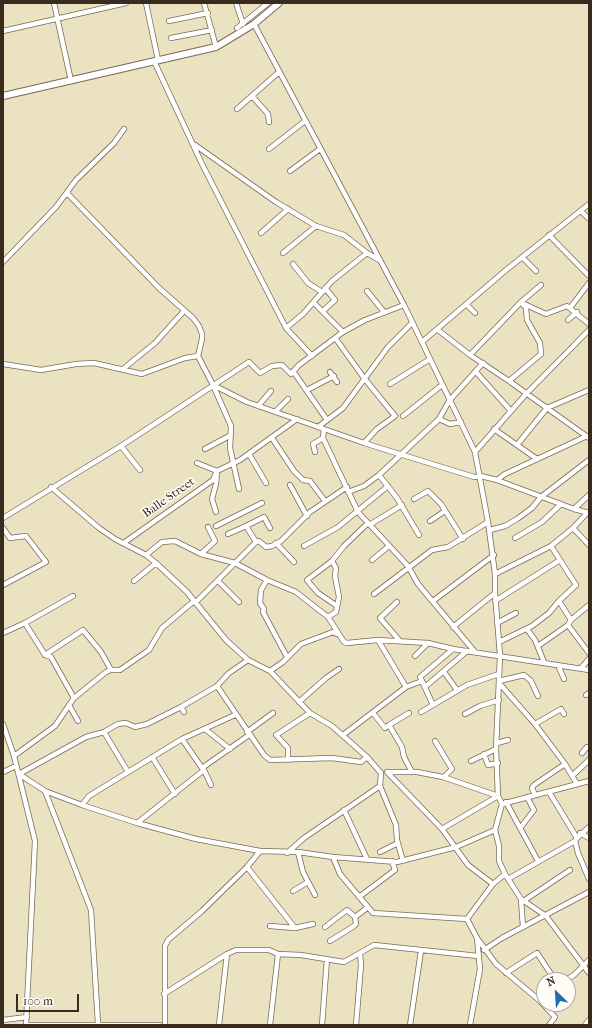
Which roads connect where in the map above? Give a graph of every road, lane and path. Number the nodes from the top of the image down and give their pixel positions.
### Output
1 (54, 3) edge
2 (126, 3) edge
3 (146, 3) edge
4 (204, 3) edge
5 (236, 3) edge
6 (279, 3) edge
7 (270, 5) edge
8 (208, 13) junction
9 (57, 18) junction
10 (169, 21) dead end
11 (242, 23) junction
12 (254, 24) junction
13 (237, 28) dead end
14 (246, 29) junction
15 (212, 30) junction
16 (3, 31) edge
17 (171, 38) dead end
18 (216, 47) junction
19 (156, 60) junction
20 (279, 72) junction
21 (71, 81) junction
22 (3, 96) edge
23 (252, 96) junction
24 (237, 109) dead end
25 (305, 121) junction
26 (269, 122) dead end
27 (124, 128) dead end
28 (194, 144) junction
29 (269, 149) dead end
30 (320, 149) junction
31 (290, 171) dead end
32 (67, 192) junction
33 (589, 204) edge
34 (288, 209) junction
35 (581, 210) junction
36 (589, 219) edge
37 (316, 226) junction
38 (261, 233) dead end
39 (549, 235) junction
40 (283, 253) dead end
41 (367, 253) junction
42 (522, 257) junction
43 (380, 260) junction
44 (3, 262) edge
45 (293, 264) dead end
46 (536, 271) dead end
47 (589, 276) edge
48 (589, 283) edge
49 (541, 285) dead end
50 (323, 290) junction
51 (367, 291) dead end
52 (521, 302) junction
53 (314, 303) junction
54 (404, 305) junction
55 (467, 305) junction
56 (570, 308) junction
57 (184, 311) junction
58 (323, 311) junction
59 (384, 312) junction
60 (577, 312) junction
61 (474, 313) dead end
62 (568, 320) dead end
63 (412, 323) junction
64 (589, 324) edge
65 (286, 328) junction
66 (438, 330) junction
67 (589, 330) edge
68 (343, 332) junction
69 (336, 339) junction
70 (422, 342) junction
71 (470, 355) junction
72 (198, 356) junction
73 (312, 356) junction
74 (430, 359) junction
75 (3, 364) edge
76 (483, 364) junction
77 (124, 369) junction
78 (293, 371) junction
79 (330, 372) dead end
80 (476, 372) junction
81 (334, 376) junction
82 (364, 378) junction
83 (509, 381) junction
84 (337, 382) dead end
85 (390, 384) dead end
86 (213, 385) junction
87 (442, 385) junction
88 (307, 390) junction
89 (589, 390) edge
90 (271, 391) dead end
91 (526, 394) junction
92 (288, 399) dead end
93 (449, 401) junction
94 (258, 406) junction
95 (547, 408) junction
96 (511, 410) junction
97 (275, 412) junction
98 (403, 416) dead end
99 (297, 419) junction
100 (439, 419) junction
101 (327, 420) junction
102 (461, 422) junction
103 (318, 427) junction
104 (494, 428) junction
105 (324, 429) junction
106 (231, 435) junction
107 (588, 436) edge
108 (272, 438) junction
109 (324, 438) junction
110 (364, 443) junction
111 (517, 445) junction
112 (120, 446) junction
113 (205, 449) dead end
114 (315, 452) dead end
115 (475, 452) junction
116 (249, 454) junction
117 (401, 455) junction
118 (537, 459) junction
119 (589, 460) edge
120 (234, 462) junction
121 (197, 463) dead end
122 (140, 470) dead end
123 (219, 470) junction
124 (379, 475) junction
125 (481, 476) junction
126 (498, 480) junction
127 (266, 483) dead end
128 (290, 485) dead end
129 (388, 486) junction
130 (51, 487) junction
131 (239, 489) dead end
132 (348, 490) junction
133 (589, 495) edge
134 (541, 497) junction
135 (414, 499) dead end
136 (325, 501) junction
137 (262, 503) dead end
138 (561, 504) junction
139 (402, 505) junction
140 (574, 509) junction
141 (445, 511) junction
142 (216, 512) dead end
143 (358, 512) junction
144 (588, 513) edge
145 (307, 516) junction
146 (3, 518) edge
147 (430, 521) dead end
148 (488, 522) junction
149 (369, 523) junction
150 (216, 526) dead end
151 (246, 526) junction
152 (208, 527) dead end
153 (3, 528) edge
154 (270, 528) dead end
155 (573, 528) junction
156 (490, 530) junction
157 (228, 534) dead end
158 (419, 536) dead end
159 (515, 538) dead end
160 (464, 539) junction
161 (125, 542) junction
162 (256, 542) junction
163 (276, 543) junction
164 (589, 544) edge
165 (304, 546) dead end
166 (389, 546) junction
167 (551, 546) junction
168 (146, 554) junction
169 (202, 554) junction
170 (494, 555) junction
171 (372, 560) dead end
172 (560, 560) junction
173 (332, 561) junction
174 (294, 562) dead end
175 (156, 563) junction
176 (235, 564) junction
177 (408, 566) junction
178 (495, 574) junction
179 (267, 580) junction
180 (134, 581) dead end
181 (218, 581) junction
182 (3, 585) edge
183 (495, 592) junction
184 (374, 594) dead end
185 (73, 596) dead end
186 (433, 601) junction
187 (495, 601) junction
188 (558, 601) junction
189 (194, 602) junction
190 (239, 602) dead end
191 (397, 602) dead end
192 (589, 605) edge
193 (337, 606) junction
194 (516, 612) dead end
195 (328, 617) junction
196 (571, 620) junction
197 (25, 623) junction
198 (497, 623) junction
199 (453, 626) junction
200 (568, 626) junction
201 (527, 629) junction
202 (3, 633) edge
203 (338, 635) junction
204 (378, 640) junction
205 (399, 640) junction
206 (499, 642) junction
207 (428, 643) junction
208 (538, 646) junction
209 (587, 646) edge
210 (453, 649) junction
211 (467, 651) junction
212 (475, 652) junction
213 (589, 653) edge
214 (45, 655) junction
215 (500, 655) junction
216 (415, 656) dead end
217 (288, 657) junction
218 (589, 659) edge
219 (248, 660) junction
220 (544, 662) junction
221 (558, 665) junction
222 (581, 668) junction
223 (339, 669) dead end
224 (111, 670) junction
225 (589, 670) edge
226 (270, 671) junction
227 (444, 672) junction
228 (499, 674) junction
229 (564, 678) dead end
230 (422, 682) junction
231 (499, 682) junction
232 (217, 686) junction
233 (406, 687) junction
234 (425, 687) junction
235 (457, 690) junction
236 (538, 696) dead end
237 (74, 698) junction
238 (499, 700) junction
239 (300, 702) junction
240 (69, 705) junction
241 (433, 705) junction
242 (181, 707) junction
243 (184, 712) dead end
244 (421, 712) dead end
245 (272, 713) dead end
246 (310, 713) junction
247 (373, 713) junction
248 (409, 713) dead end
249 (466, 714) dead end
250 (564, 714) dead end
251 (235, 715) junction
252 (78, 722) dead end
253 (3, 724) edge
254 (535, 724) junction
255 (389, 725) junction
256 (205, 729) junction
257 (104, 732) junction
258 (248, 733) junction
259 (343, 736) junction
260 (182, 739) junction
261 (508, 740) dead end
262 (435, 741) dead end
263 (497, 742) junction
264 (589, 748) edge
265 (230, 749) junction
266 (496, 749) junction
267 (582, 753) dead end
268 (484, 754) junction
269 (14, 756) junction
270 (152, 757) junction
271 (367, 757) junction
272 (288, 760) junction
273 (589, 760) edge
274 (471, 761) dead end
275 (498, 762) junction
276 (565, 764) junction
277 (16, 766) junction
278 (203, 769) junction
279 (3, 772) edge
280 (128, 772) junction
281 (381, 772) junction
282 (387, 772) junction
283 (412, 772) junction
284 (19, 774) junction
285 (572, 775) junction
286 (444, 777) junction
287 (589, 781) edge
288 (211, 784) dead end
289 (578, 784) junction
290 (380, 786) junction
291 (45, 791) junction
292 (549, 792) junction
293 (175, 794) junction
294 (535, 795) junction
295 (498, 796) junction
296 (527, 797) junction
297 (504, 803) junction
298 (82, 805) junction
299 (344, 810) junction
300 (137, 823) junction
301 (521, 827) junction
302 (589, 827) edge
303 (442, 829) junction
304 (495, 830) junction
305 (577, 837) junction
306 (589, 838) edge
307 (398, 843) junction
308 (456, 847) junction
309 (260, 851) junction
310 (298, 852) junction
311 (380, 852) dead end
312 (287, 853) junction
313 (333, 858) junction
314 (367, 859) junction
315 (403, 861) junction
316 (538, 861) junction
317 (392, 862) junction
318 (247, 867) junction
319 (570, 870) dead end
320 (504, 874) junction
321 (589, 879) edge
322 (508, 880) junction
323 (308, 882) junction
324 (493, 884) junction
325 (294, 891) dead end
326 (589, 892) edge
327 (315, 895) dead end
328 (359, 897) junction
329 (523, 900) junction
330 (367, 908) junction
331 (546, 916) junction
332 (355, 917) junction
333 (467, 918) junction
334 (313, 924) dead end
335 (270, 926) dead end
336 (523, 927) junction
337 (295, 928) junction
338 (326, 928) dead end
339 (477, 938) junction
340 (330, 941) dead end
341 (484, 950) junction
342 (421, 951) junction
343 (227, 954) junction
344 (278, 954) junction
345 (360, 954) junction
346 (478, 956) junction
347 (327, 960) junction
348 (589, 960) edge
349 (583, 966) junction
350 (549, 972) edge
351 (506, 973) junction
352 (576, 974) edge
353 (589, 974) edge
354 (164, 994) junction
355 (536, 994) edge
356 (552, 1012) edge
357 (27, 1017) junction
358 (3, 1020) edge
359 (589, 1020) edge
360 (98, 1024) edge
361 (26, 1025) edge
362 (160, 1025) edge
363 (165, 1025) edge
364 (219, 1025) edge
365 (270, 1025) edge
366 (322, 1025) edge
367 (356, 1025) edge
368 (410, 1025) edge
369 (470, 1025) edge
370 (549, 1025) edge
371 (585, 1025) edge

1 - 9 street
2 - 9 street
3 - 19 street
4 - 8 street
5 - 11 street
6 - 7 street
7 - 11 street
7 - 12 street
8 - 10 street
8 - 15 street
9 - 16 street
9 - 21 street
11 - 13 street
11 - 14 street
12 - 14 street
12 - 20 street
14 - 18 street
15 - 17 street
15 - 18 street
18 - 19 street
19 - 21 street
19 - 28 street
20 - 23 street
20 - 25 street
21 - 22 street
23 - 24 street
23 - 26 street
25 - 29 street
25 - 30 street
27 - 32 street
28 - 34 street
28 - 65 street
30 - 31 street
30 - 43 street
32 - 44 street
32 - 57 street
33 - 35 street
34 - 37 street
34 - 38 street
35 - 36 street
35 - 39 street
37 - 40 street
37 - 41 street
39 - 42 street
39 - 47 street
41 - 43 street
41 - 50 street
42 - 46 street
42 - 55 street
43 - 54 street
45 - 50 street
48 - 56 street
49 - 52 street
50 - 53 street
50 - 58 street
51 - 59 street
52 - 56 street
52 - 71 street
52 - 83 street
53 - 58 street
53 - 65 street
54 - 59 street
54 - 63 street
55 - 61 street
55 - 66 street
56 - 60 street
57 - 72 street
57 - 77 street
58 - 68 street
59 - 68 street
60 - 62 street
60 - 64 street
63 - 70 street
63 - 82 street
65 - 73 street
66 - 70 street
66 - 71 street
67 - 91 street
68 - 69 street
69 - 73 street
69 - 82 street
70 - 74 street
71 - 76 street
72 - 77 street
72 - 86 street
73 - 78 street
74 - 85 street
74 - 87 street
75 - 77 street
76 - 80 street
76 - 83 street
78 - 86 street
78 - 88 street
79 - 81 street
80 - 93 street
80 - 96 street
81 - 84 street
81 - 88 street
82 - 101 street
82 - 110 street
83 - 91 street
86 - 94 street
86 - 106 street
86 - 112 street
87 - 93 street
87 - 98 street
88 - 101 street
89 - 95 street
90 - 94 street
91 - 95 street
91 - 96 street
92 - 97 street
93 - 100 street
93 - 102 street
94 - 97 street
95 - 107 street
95 - 111 street
96 - 104 street
97 - 99 street
99 - 103 street
99 - 108 street
100 - 102 street
100 - 117 street
101 - 103 street
102 - 115 street
103 - 105 street
104 - 111 street
104 - 115 street
105 - 109 street
105 - 110 street
106 - 113 street
106 - 120 street
107 - 118 street
108 - 116 street
108 - 136 street
109 - 114 street
109 - 132 street
110 - 117 street
111 - 118 street
112 - 122 street
112 - 130 street
115 - 125 street
116 - 120 street
116 - 127 street
117 - 124 street
117 - 125 street
118 - 126 street
119 - 134 street
120 - 123 street
120 - 131 street
121 - 123 street
123 - 142 street
123 - 161 street, Balle Street
124 - 129 street
124 - 132 street
125 - 126 street
125 - 148 street
126 - 134 street
128 - 145 street
129 - 139 street
129 - 143 street
130 - 146 street
130 - 161 street
132 - 136 street
132 - 143 street
133 - 140 street
134 - 138 street
134 - 156 street
135 - 141 street
136 - 145 street
137 - 150 street
138 - 140 street
138 - 159 street
139 - 149 street
139 - 158 street
140 - 144 street
141 - 147 street
141 - 160 street
143 - 149 street
143 - 165 street
144 - 155 street
145 - 163 street
148 - 156 street
148 - 160 street
149 - 166 street
149 - 173 street
151 - 154 street
151 - 157 street
151 - 162 street
152 - 169 street
153 - 182 street
155 - 164 street
155 - 167 street
156 - 170 street
160 - 177 street
161 - 168 street
162 - 163 street
162 - 176 street
163 - 174 street
166 - 171 street
166 - 177 street
167 - 172 street
167 - 178 street
168 - 169 street
168 - 175 street
169 - 176 street
170 - 178 street
170 - 186 street
172 - 187 street
172 - 188 street
173 - 193 street
173 - 193 street
175 - 180 street
175 - 189 street
176 - 179 street
176 - 181 street
177 - 184 street
177 - 186 street
178 - 183 street
179 - 195 street
179 - 217 street
181 - 189 street
181 - 190 street
183 - 187 street
183 - 199 street
185 - 197 street
186 - 199 street
187 - 198 street
188 - 196 street
188 - 201 street
189 - 219 street
189 - 224 street
191 - 205 street
192 - 196 street
193 - 195 street
194 - 198 street
195 - 203 street
196 - 200 street
197 - 202 street
197 - 214 street
198 - 206 street
199 - 212 street
200 - 208 street
200 - 209 street
201 - 206 street
201 - 208 street
203 - 204 street
203 - 217 street
204 - 205 street
204 - 233 street
205 - 207 street
206 - 215 street
207 - 210 street
207 - 216 street
208 - 220 street
209 - 213 street
210 - 211 street
210 - 230 street
211 - 212 street
211 - 227 street
212 - 215 street
214 - 224 street
214 - 237 street
215 - 220 street
215 - 228 street
217 - 226 street
218 - 222 street
219 - 226 street
219 - 232 street
220 - 221 street
221 - 222 street
221 - 229 street
222 - 225 street
223 - 239 street
224 - 237 street
226 - 239 street
227 - 234 street
227 - 235 street
228 - 231 street
228 - 235 street
230 - 233 street
230 - 234 street
231 - 236 street
231 - 238 street
231 - 254 street
232 - 242 street
232 - 251 street
233 - 247 street
234 - 241 street
235 - 241 street
237 - 240 street
238 - 249 street
238 - 263 street
239 - 246 street
240 - 252 street
240 - 269 street
241 - 244 street
242 - 243 street
242 - 257 street
245 - 258 street
246 - 259 street
246 - 272 street
247 - 255 street
247 - 259 street
248 - 255 street
250 - 254 street
251 - 256 street
251 - 258 street
253 - 269 street
254 - 276 street
255 - 283 street
256 - 260 street
256 - 265 street
257 - 280 street
257 - 284 street
258 - 265 street
258 - 272 street
259 - 271 street
260 - 270 street
260 - 278 street
261 - 263 street
262 - 286 street
263 - 266 street
264 - 267 street
265 - 278 street
266 - 268 street
266 - 275 street
268 - 274 street
268 - 275 street
269 - 277 street
270 - 280 street
270 - 293 street
271 - 272 street
271 - 281 street
273 - 285 street
275 - 295 street
276 - 285 street
276 - 294 street
277 - 279 street
277 - 284 street
278 - 288 street
278 - 293 street
280 - 298 street
281 - 282 street
281 - 290 street
282 - 283 street
282 - 303 street
283 - 286 street
284 - 291 street
284 - 357 street
285 - 289 street
286 - 295 street
287 - 289 street
289 - 292 street
290 - 299 street
290 - 307 street
291 - 298 street
291 - 360 street
292 - 294 street
292 - 305 street
293 - 300 street
294 - 296 street
295 - 297 street
295 - 303 street
296 - 297 street
296 - 301 street
297 - 301 street
297 - 304 street
298 - 300 street
299 - 312 street
299 - 314 street
300 - 309 street
301 - 316 street
302 - 305 street
303 - 308 street
304 - 308 street
304 - 320 street
305 - 306 street
305 - 316 street
305 - 321 street
307 - 311 street
307 - 315 street
308 - 315 street
308 - 324 street
309 - 312 street
309 - 318 street
310 - 312 street
310 - 313 street
310 - 323 street
313 - 314 street
313 - 328 street
314 - 317 street
315 - 317 street
316 - 322 street
317 - 328 street
318 - 337 street
318 - 354 street
319 - 329 street
320 - 322 street
320 - 324 street
322 - 329 street
323 - 325 street
323 - 327 street
324 - 333 street
326 - 331 street
328 - 330 street
329 - 331 street
329 - 336 street
330 - 332 street
330 - 333 street
331 - 336 street
331 - 349 street
332 - 338 street
332 - 340 street
333 - 339 street
334 - 337 street
335 - 337 street
336 - 341 street
339 - 341 street
339 - 346 street
341 - 351 street
342 - 345 street
342 - 346 street
342 - 368 street
343 - 344 street
343 - 354 street
343 - 364 street
344 - 347 street
344 - 365 street
345 - 347 street
345 - 367 street
346 - 369 street
347 - 366 street
348 - 349 street
349 - 352 street
349 - 353 street
350 - 351 street
351 - 355 street
354 - 363 street
356 - 370 street
357 - 358 street
357 - 361 street
359 - 371 street
360 - 361 street
360 - 362 street

